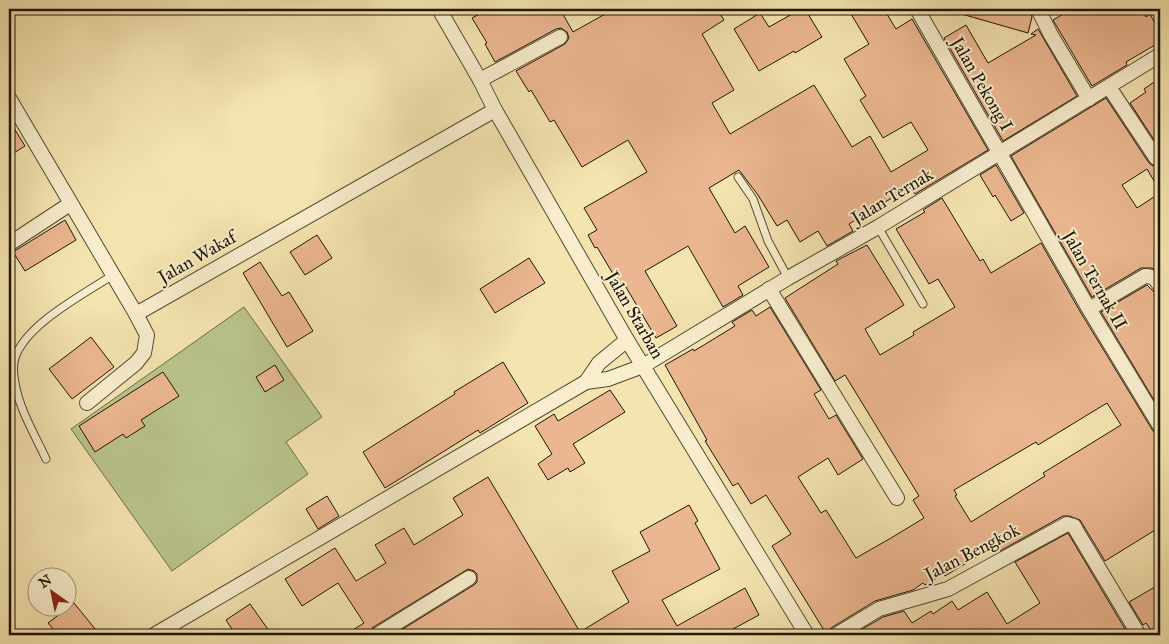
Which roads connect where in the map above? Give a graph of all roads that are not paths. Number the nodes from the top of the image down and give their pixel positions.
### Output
1 (439, 9) edge
2 (917, 9) edge
3 (1038, 9) edge
4 (560, 37) dead end
5 (1160, 55) edge
6 (480, 80) junction
7 (1109, 87) junction
8 (9, 98) edge
9 (1089, 99) junction
10 (495, 110) junction
11 (1000, 152) junction
12 (1156, 158) dead end
13 (738, 177) dead end
14 (70, 204) junction
15 (878, 227) junction
16 (9, 244) edge
17 (113, 274) junction
18 (788, 278) junction
19 (1160, 286) edge
20 (769, 290) junction
21 (923, 304) dead end
22 (1089, 309) junction
23 (136, 314) junction
24 (627, 340) junction
25 (643, 366) junction
26 (586, 382) junction
27 (87, 403) dead end
28 (1160, 426) edge
29 (46, 459) dead end
30 (897, 498) dead end
31 (468, 578) dead end
32 (154, 635) edge
33 (377, 635) edge
34 (807, 635) edge
35 (836, 635) edge
36 (1139, 635) edge

1 - 6 street, Jalan Starban
2 - 11 street, Jalan Pekong I
3 - 9 street
4 - 6 street
5 - 7 street, Jalan Ternak
6 - 10 street, Jalan Starban
7 - 9 street, Jalan Ternak
7 - 12 street
8 - 14 street
9 - 11 street, Jalan Ternak
10 - 23 street, Jalan Wakaf
10 - 24 street, Jalan Starban
11 - 15 street, Jalan Ternak
11 - 22 street, Jalan Ternak II
13 - 18 lane
14 - 16 street
14 - 17 street
15 - 18 street, Jalan Ternak
15 - 21 lane
17 - 23 street
17 - 29 lane
18 - 20 street, Jalan Ternak
19 - 22 street
20 - 25 street, Jalan Ternak
20 - 30 street
22 - 28 street, Jalan Ternak II
23 - 27 street
24 - 25 street, Jalan Starban
24 - 26 street
25 - 26 street, Jalan Ternak
25 - 34 street, Jalan Starban
26 - 32 street
31 - 33 street
35 - 36 street, Jalan Bengkok

